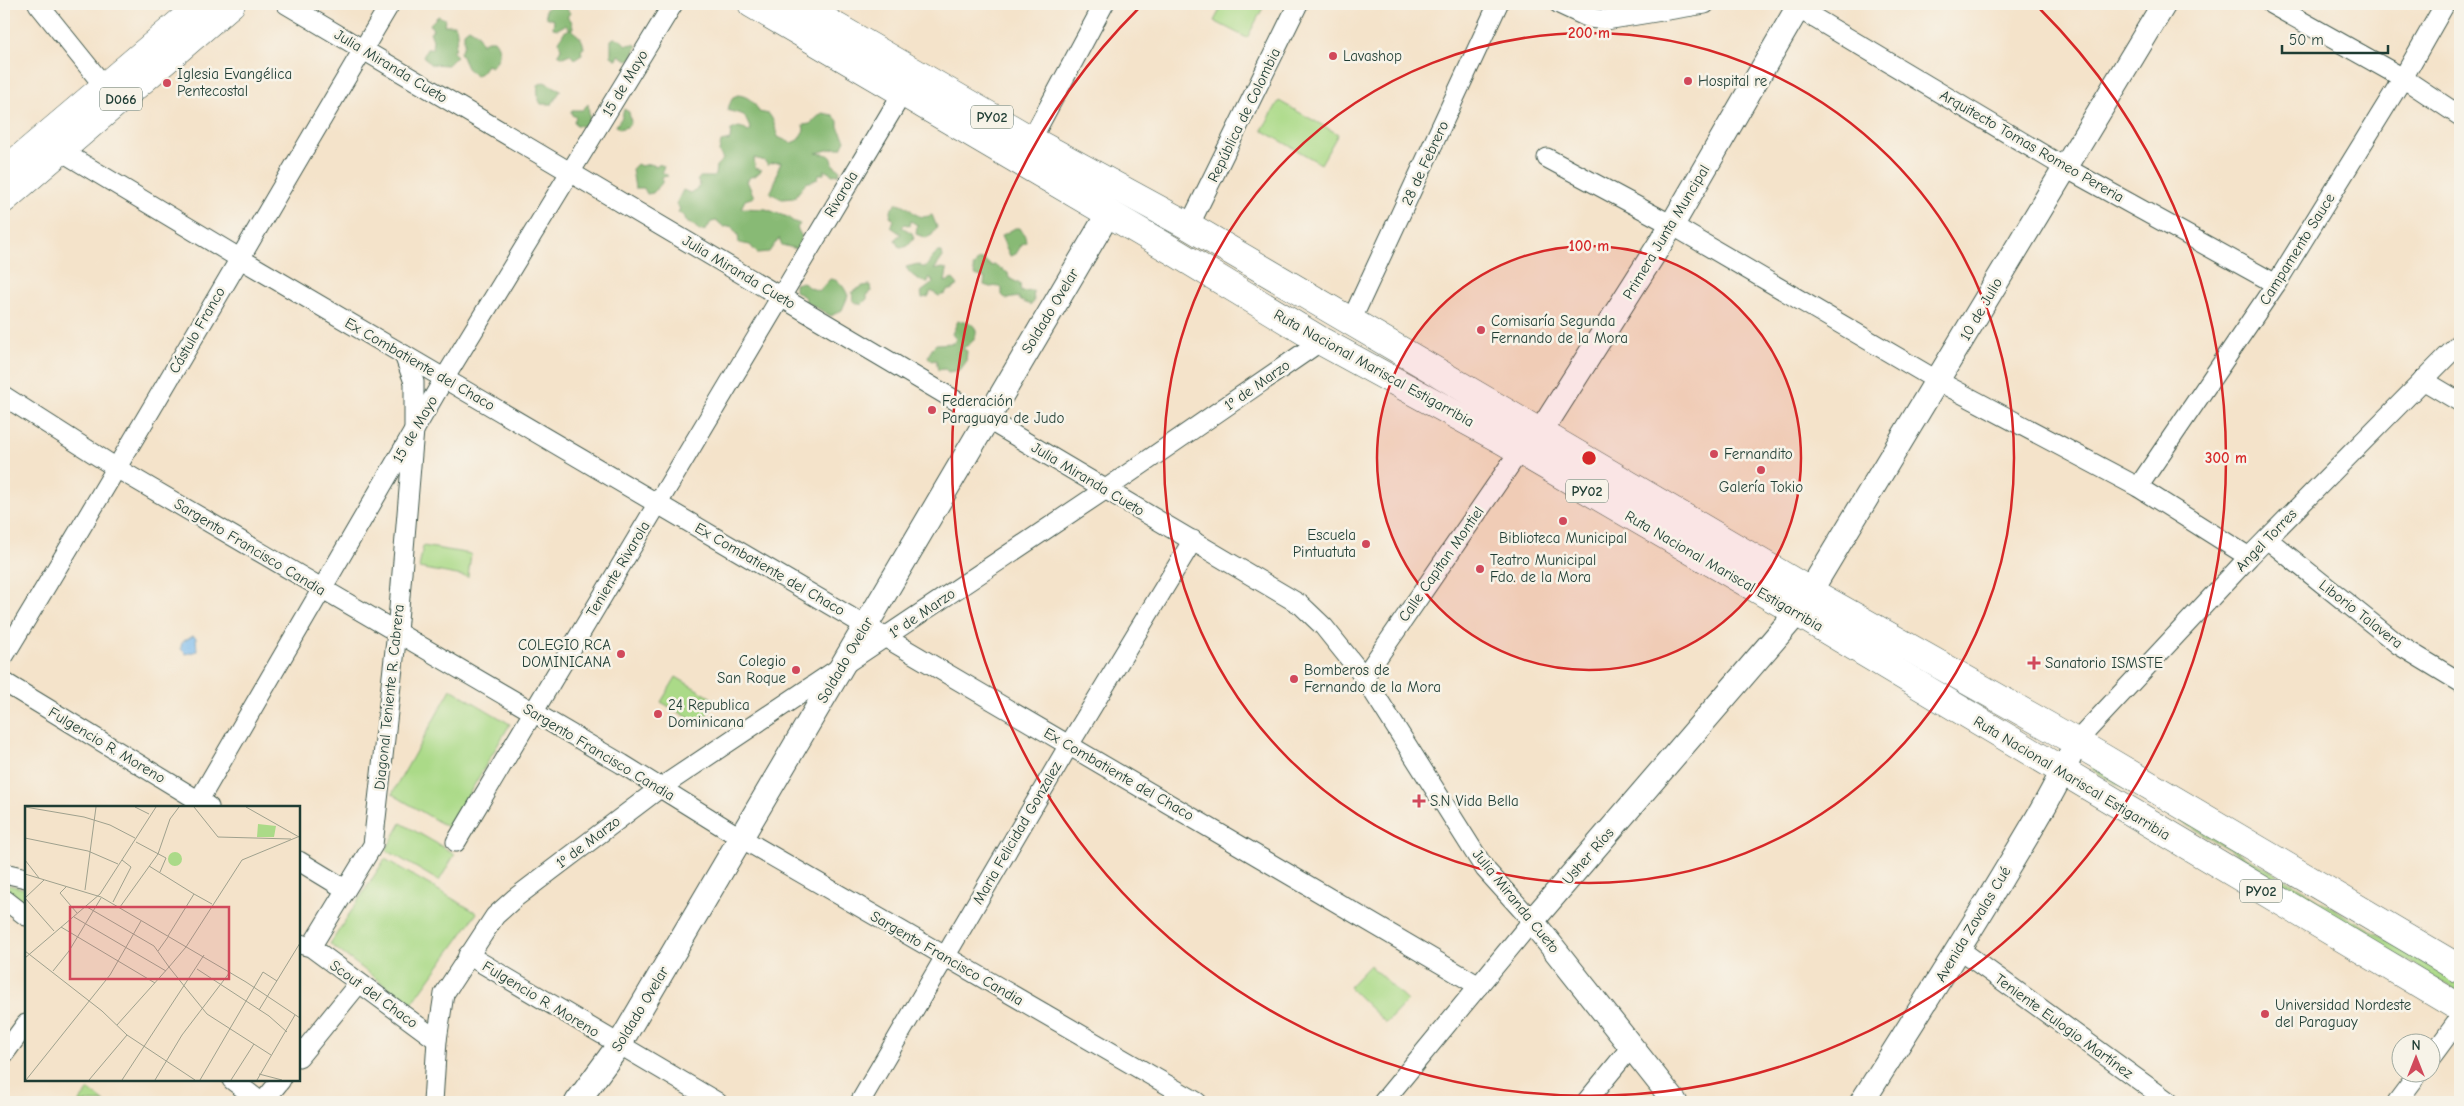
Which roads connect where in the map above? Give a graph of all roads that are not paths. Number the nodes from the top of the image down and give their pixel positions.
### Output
1 (38, 4) edge
2 (202, 4) edge
3 (231, 4) edge
4 (249, 4) edge
5 (286, 4) edge
6 (390, 4) edge
7 (673, 4) edge
8 (752, 4) edge
9 (797, 4) edge
10 (1104, 4) edge
11 (1298, 4) edge
12 (1498, 4) edge
13 (1560, 4) edge
14 (1705, 4) edge
15 (2164, 4) edge
16 (2271, 4) edge
17 (2445, 4) edge
18 (1796, 5) edge
19 (185, 24) edge
20 (363, 49) junction
21 (2403, 78) junction
22 (104, 86) junction
23 (903, 92) junction
24 (2460, 116) edge
25 (1031, 140) junction
26 (61, 151) junction
27 (1547, 158) dead end
28 (2064, 167) junction
29 (4, 172) edge
30 (570, 172) junction
31 (4, 200) edge
32 (1155, 208) junction
33 (1108, 214) junction
34 (1672, 225) junction
35 (1190, 226) junction
36 (1142, 233) junction
37 (239, 258) junction
38 (2276, 284) junction
39 (780, 296) junction
40 (1351, 321) junction
41 (1321, 341) junction
42 (2460, 343) edge
43 (404, 355) junction
44 (444, 379) junction
45 (2423, 380) junction
46 (1938, 381) junction
47 (4, 396) edge
48 (2460, 402) edge
49 (987, 419) junction
50 (414, 430) junction
51 (1540, 433) junction
52 (1519, 452) junction
53 (118, 469) junction
54 (2138, 487) junction
55 (1106, 489) junction
56 (657, 504) junction
57 (2267, 539) junction
58 (1193, 540) junction
59 (2249, 557) junction
60 (322, 589) junction
61 (1804, 602) junction
62 (865, 625) junction
63 (397, 632) junction
64 (885, 637) junction
65 (4, 656) edge
66 (842, 665) junction
67 (1364, 677) junction
68 (4, 682) edge
69 (2460, 682) edge
70 (533, 712) junction
71 (2076, 742) junction
72 (1069, 745) junction
73 (2063, 773) junction
74 (660, 788) junction
75 (201, 805) edge
76 (741, 838) junction
77 (456, 842) dead end
78 (300, 862) edge
79 (4, 873) edge
80 (25, 878) edge
81 (345, 889) junction
82 (4, 899) edge
83 (25, 915) edge
84 (1532, 921) junction
85 (305, 946) edge
86 (1959, 950) junction
87 (468, 955) junction
88 (944, 956) junction
89 (2460, 969) edge
90 (359, 983) junction
91 (1479, 986) junction
92 (2460, 1008) edge
93 (2460, 1018) edge
94 (25, 1025) edge
95 (438, 1040) junction
96 (2442, 1042) edge
97 (619, 1046) junction
98 (1632, 1046) junction
99 (4, 1054) edge
100 (300, 1057) edge
101 (233, 1081) edge
102 (280, 1081) edge
103 (2410, 1084) edge
104 (262, 1102) edge
105 (433, 1102) edge
106 (577, 1102) edge
107 (717, 1102) edge
108 (860, 1102) edge
109 (1197, 1102) edge
110 (1383, 1102) edge
111 (1586, 1102) edge
112 (1675, 1102) edge
113 (1862, 1102) edge
114 (2169, 1102) edge
115 (2397, 1102) edge

1 - 22 street
2 - 19 highway, D066
3 - 19 highway, D066
4 - 19 highway
5 - 20 street, Julia Miranda Cueto
6 - 20 street, Cástulo Franco
7 - 30 street, 15 de Mayo
8 - 23 highway, Ruta Nacional Mariscal Estigarribia / PY02
9 - 25 highway, Ruta Nacional Mariscal Estigarribia / PY02
10 - 25 street
11 - 35 street, República de Colombia
12 - 40 street, 28 de Febrero
13 - 14 street
15 - 28 main road, 10 de Julio
16 - 21 street
17 - 21 street, Campamento Sauce
18 - 28 street, Arquitecto Tomas Romeo Pereria
18 - 34 main road, Primera Junta Muncipal
19 - 22 highway, D066
19 - 26 highway, D066
20 - 30 street, Julia Miranda Cueto
20 - 37 street, Cástulo Franco
21 - 24 street
21 - 38 street, Campamento Sauce
22 - 29 highway, D066
23 - 33 highway, Ruta Nacional Mariscal Estigarribia / PY02
23 - 39 street, Rivarola
25 - 32 highway, Ruta Nacional Mariscal Estigarribia / PY02
26 - 31 highway, D066
26 - 37 street, Ex Combatiente del Chaco
27 - 34 street
28 - 38 street, Arquitecto Tomas Romeo Pereria
28 - 46 main road, 10 de Julio
30 - 39 street, Julia Miranda Cueto
30 - 44 street, 15 de Mayo
32 - 35 highway, Ruta Nacional Mariscal Estigarribia / PY02
32 - 36 highway
33 - 36 highway, Ruta Nacional Mariscal Estigarribia / PY02
33 - 49 main road, Soldado Ovelar
34 - 46 street
34 - 51 main road, Primera Junta Muncipal
35 - 40 highway, Ruta Nacional Mariscal Estigarribia / PY02
36 - 41 highway, Ruta Nacional Mariscal Estigarribia / PY02
37 - 43 street, Ex Combatiente del Chaco
37 - 53 street, Cástulo Franco
38 - 54 street, Campamento Sauce
39 - 49 street, Julia Miranda Cueto
39 - 56 street, Teniente Rivarola
40 - 51 highway, Ruta Nacional Mariscal Estigarribia / PY02
41 - 52 highway, Ruta Nacional Mariscal Estigarribia / PY02
41 - 55 street, 1º de Marzo
42 - 45 street, Angel Torres
43 - 44 street, Ex Combatiente del Chaco
43 - 50 street, Diagonal Teniente R. Cabrera
44 - 50 street, 15 de Mayo
44 - 56 street, Ex Combatiente del Chaco
45 - 48 street
45 - 57 street, Angel Torres
46 - 54 street
46 - 61 main road, 10 de Julio
47 - 53 street, Sargento Francisco Candia
49 - 55 street, Julia Miranda Cueto
49 - 62 main road, Soldado Ovelar
50 - 60 street, 15 de Mayo
50 - 63 street, Diagonal Teniente R. Cabrera
51 - 52 main road, Primera Junta Muncipal
51 - 61 highway, Ruta Nacional Mariscal Estigarribia / PY02
52 - 61 highway, Ruta Nacional Mariscal Estigarribia / PY02
52 - 67 street, Calle Capitan Montiel
53 - 60 street, Sargento Francisco Candia
53 - 65 street, Cástulo Franco
54 - 59 street
55 - 58 street, Julia Miranda Cueto
55 - 64 street, 1º de Marzo
56 - 62 street, Ex Combatiente del Chaco
56 - 70 street, Teniente Rivarola
57 - 59 street, Angel Torres
57 - 69 street, Liborio Talavera
58 - 67 street, Julia Miranda Cueto
58 - 72 street, Maria Felicidad Gonzalez
59 - 71 street, Angel Torres
60 - 63 street, Sargento Francisco Candia
60 - 75 street, 15 de Mayo
61 - 71 highway, Ruta Nacional Mariscal Estigarribia / PY02
61 - 73 highway, Ruta Nacional Mariscal Estigarribia / PY02
61 - 84 main road, Usher Ríos
62 - 64 street, Ex Combatiente del Chaco
62 - 66 main road, Soldado Ovelar
63 - 70 street, Sargento Francisco Candia
63 - 81 street, Diagonal Teniente R. Cabrera
64 - 66 street, 1º de Marzo
64 - 72 street, Ex Combatiente del Chaco
66 - 74 street, 1º de Marzo
66 - 76 main road, Soldado Ovelar
67 - 84 street, Julia Miranda Cueto
68 - 75 street, Fulgencio R. Moreno
70 - 74 street, Sargento Francisco Candia
70 - 77 street, Teniente Rivarola
71 - 73 main road, Avenida Zavalas Cué
71 - 89 highway, Ruta Nacional Mariscal Estigarribia / PY02
72 - 88 street, Maria Felicidad Gonzalez
72 - 91 street, Ex Combatiente del Chaco
73 - 86 main road, Avenida Zavalas Cué
73 - 92 highway, Ruta Nacional Mariscal Estigarribia / PY02
74 - 76 street, Sargento Francisco Candia
74 - 87 street, 1º de Marzo
76 - 88 street, Sargento Francisco Candia
76 - 97 main road, Soldado Ovelar
78 - 81 street
79 - 80 street
81 - 85 street, Diagonal Teniente R. Cabrera
82 - 83 street
84 - 91 street, Usher Ríos
84 - 98 main road, Julia Miranda Cueto
85 - 90 street, Scout del Chaco
86 - 113 main road, Avenida Zavalas Cué
86 - 114 street, Teniente Eulogio Martínez
87 - 95 street, 1º de Marzo
87 - 97 street, Fulgencio R. Moreno
88 - 108 street, Maria Felicidad Gonzalez
88 - 109 street, Sargento Francisco Candia
90 - 95 street, Scout del Chaco
90 - 100 street
91 - 110 street, Usher Ríos
93 - 96 street
94 - 99 street
95 - 105 street, 1º de Marzo
97 - 106 main road, Soldado Ovelar
97 - 107 street, Fulgencio R. Moreno
98 - 111 street
98 - 112 main road, Julia Miranda Cueto
101 - 104 street
102 - 104 street
103 - 115 street

